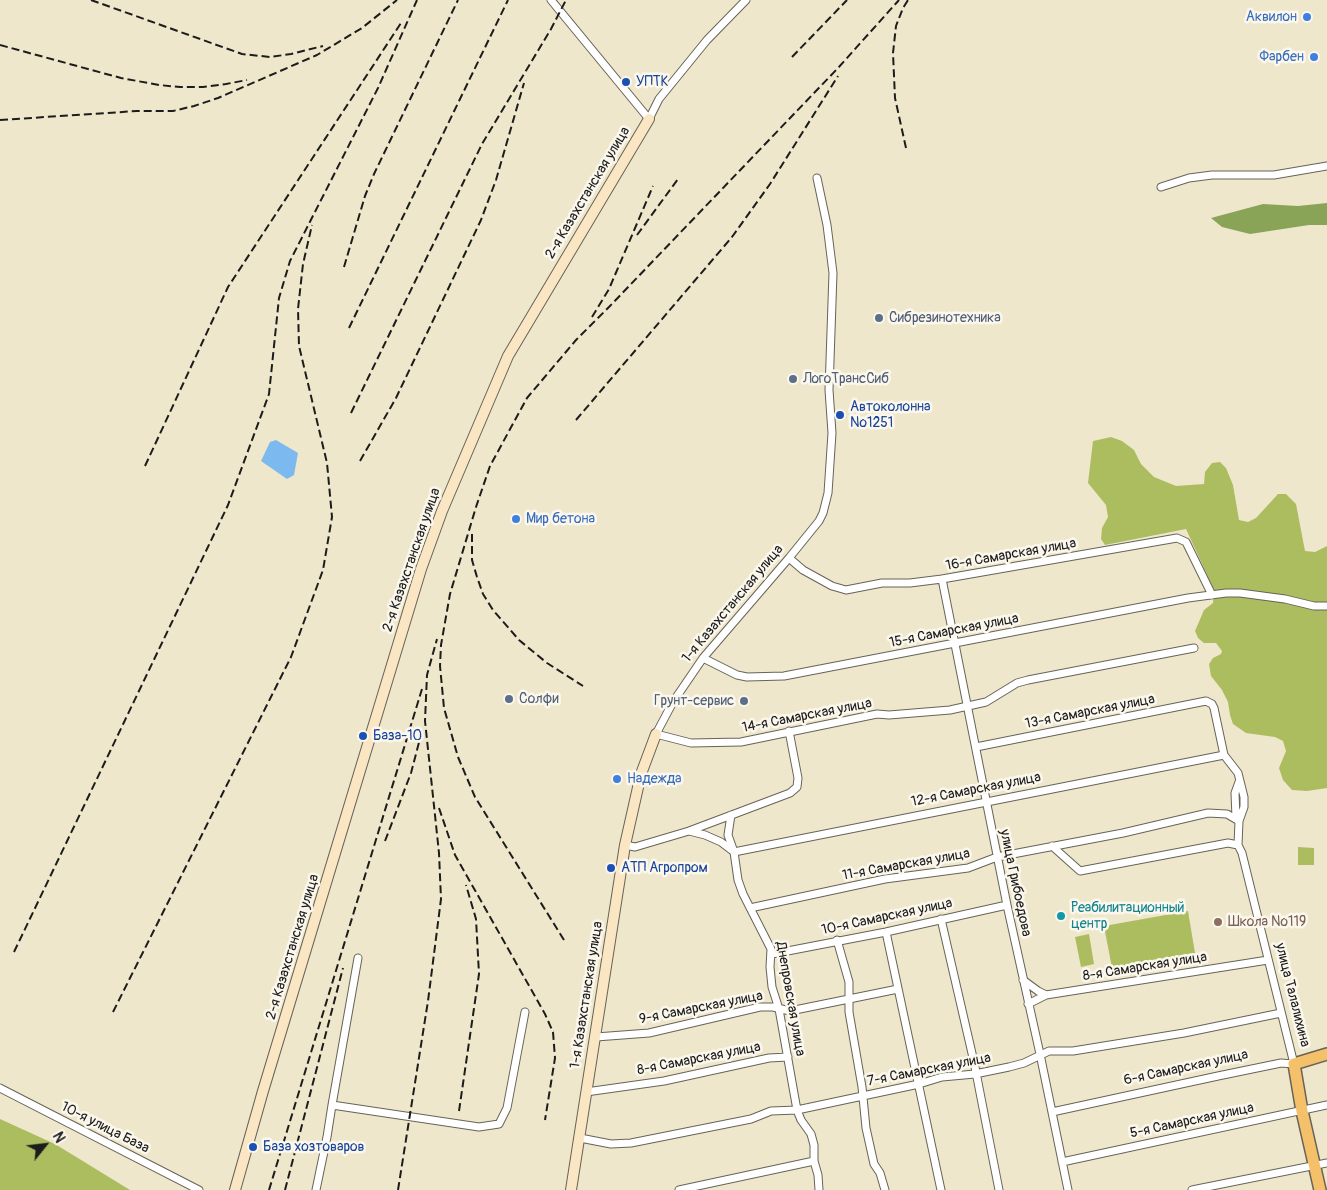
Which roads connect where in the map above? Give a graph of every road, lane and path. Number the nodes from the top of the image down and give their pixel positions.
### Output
1 (550, 0) edge
2 (746, 0) edge
3 (649, 119) junction
4 (1327, 166) edge
5 (817, 178) dead end
6 (1161, 187) dead end
7 (789, 558) junction
8 (942, 580) junction
9 (1212, 595) junction
10 (1327, 606) edge
11 (956, 644) junction
12 (1194, 648) dead end
13 (703, 658) junction
14 (1209, 702) joint
15 (968, 707) junction
16 (789, 731) junction
17 (656, 734) junction
18 (976, 747) junction
19 (1224, 755) junction
20 (986, 801) junction
21 (731, 816) junction
22 (1237, 820) junction
23 (689, 831) junction
24 (625, 844) junction
25 (1238, 845) junction
26 (1052, 846) junction
27 (734, 852) junction
28 (997, 857) junction
29 (1007, 905) junction
30 (750, 908) junction
31 (941, 919) junction
32 (886, 932) junction
33 (837, 940) junction
34 (772, 954) junction
35 (358, 958) dead end
36 (1268, 960) junction
37 (1023, 980) junction
38 (898, 989) junction
39 (1046, 995) junction
40 (850, 999) junction
41 (1028, 1004) junction
42 (778, 1009) junction
43 (524, 1012) dead end
44 (1281, 1013) junction
45 (596, 1037) junction
46 (1040, 1054) junction
47 (1327, 1054) edge
48 (788, 1057) junction
49 (1294, 1064) junction
50 (975, 1074) junction
51 (919, 1084) junction
52 (0, 1088) edge
53 (586, 1092) junction
54 (863, 1096) junction
55 (332, 1105) junction
56 (1327, 1105) edge
57 (797, 1110) junction
58 (1302, 1111) junction
59 (1052, 1112) junction
60 (580, 1138) junction
61 (814, 1160) junction
62 (1062, 1162) junction
63 (1327, 1162) edge
64 (1314, 1165) junction
65 (199, 1190) edge
66 (235, 1190) edge
67 (316, 1190) edge
68 (571, 1190) edge
69 (679, 1190) edge
70 (819, 1190) edge
71 (885, 1190) edge
72 (941, 1190) edge
73 (999, 1190) edge
74 (1068, 1190) edge
75 (1192, 1190) edge
76 (1320, 1190) edge

1 - 3 street
2 - 3 street, 2-я Казахстанская улица
3 - 66 street, 2-я Казахстанская улица
4 - 6 street
5 - 7 street, 1-я Казахстанская улица
7 - 8 street, 16-я Самарская улица
7 - 13 street, 1-я Казахстанская улица
8 - 9 street, 16-я Самарская улица
8 - 11 street, улица Грибоедова
9 - 10 street, 15-я Самарская улица
9 - 11 street, 15-я Самарская улица
11 - 13 street, 15-я Самарская улица
11 - 15 street, улица Грибоедова
12 - 15 street, 14-я Самарская улица
13 - 17 street, 1-я Казахстанская улица
14 - 18 street, 13-я Самарская улица
14 - 19 street, улица Талалихина
15 - 16 street, 14-я Самарская улица
15 - 18 street, улица Грибоедова
16 - 17 street, 14-я Самарская улица
16 - 21 street
17 - 24 street, 1-я Казахстанская улица
18 - 20 street, улица Грибоедова
19 - 20 street, 12-я Самарская улица
19 - 22 street, улица Талалихина
20 - 27 street, 12-я Самарская улица
20 - 28 street, улица Грибоедова
21 - 23 street
21 - 27 street, Днепровская улица
22 - 25 street, улица Талалихина
22 - 26 street, 11-я Самарская улица
23 - 24 street
23 - 27 street
24 - 45 street, 1-я Казахстанская улица
25 - 26 street
25 - 36 street, улица Талалихина
26 - 28 street, 11-я Самарская улица
27 - 30 street, Днепровская улица
28 - 29 street, улица Грибоедова
28 - 30 street, 11-я Самарская улица
29 - 31 street, 10-я Самарская улица
29 - 37 street, улица Грибоедова
30 - 34 street, Днепровская улица
31 - 32 street, 10-я Самарская улица
31 - 50 street
32 - 33 street, 10-я Самарская улица
32 - 38 street
33 - 34 street, 10-я Самарская улица
33 - 40 street
34 - 42 street, Днепровская улица
35 - 55 street
36 - 39 street, 8-я Самарская улица
36 - 44 street, улица Талалихина
37 - 39 street
37 - 41 street, улица Грибоедова
38 - 40 street, 9-я Самарская улица
38 - 51 street
39 - 41 street, 8-я Самарская улица
40 - 42 street, 9-я Самарская улица
40 - 54 street
41 - 46 street, улица Грибоедова
42 - 45 street, 9-я Самарская улица
42 - 48 street, Днепровская улица
43 - 55 street
44 - 46 street, 7-я Самарская улица
44 - 49 street, улица Талалихина
45 - 53 street, 1-я Казахстанская улица
46 - 50 street, 7-я Самарская улица
46 - 59 street, улица Грибоедова
47 - 49 main road, 6-я Самарская улица
48 - 53 street, 8-я Самарская улица
48 - 57 street, Днепровская улица
49 - 58 main road, улица Талалихина
49 - 59 street, 6-я Самарская улица
50 - 51 street, 7-я Самарская улица
50 - 73 street
51 - 54 street, 7-я Самарская улица
51 - 72 street
52 - 65 street, 10-я улица База
53 - 60 street, 1-я Казахстанская улица
54 - 57 street, 7-я Самарская улица
54 - 71 street
55 - 67 street
56 - 58 street, 5-я Самарская улица
57 - 60 street, 7-я Самарская улица
57 - 61 street, Днепровская улица
58 - 62 street, 5-я Самарская улица
58 - 64 main road, улица Талалихина
59 - 62 street, улица Грибоедова
60 - 68 street, 1-я Казахстанская улица
61 - 69 street
61 - 70 street, Днепровская улица
62 - 74 street, улица Грибоедова
63 - 64 street
64 - 75 street
64 - 76 main road, улица Талалихина

